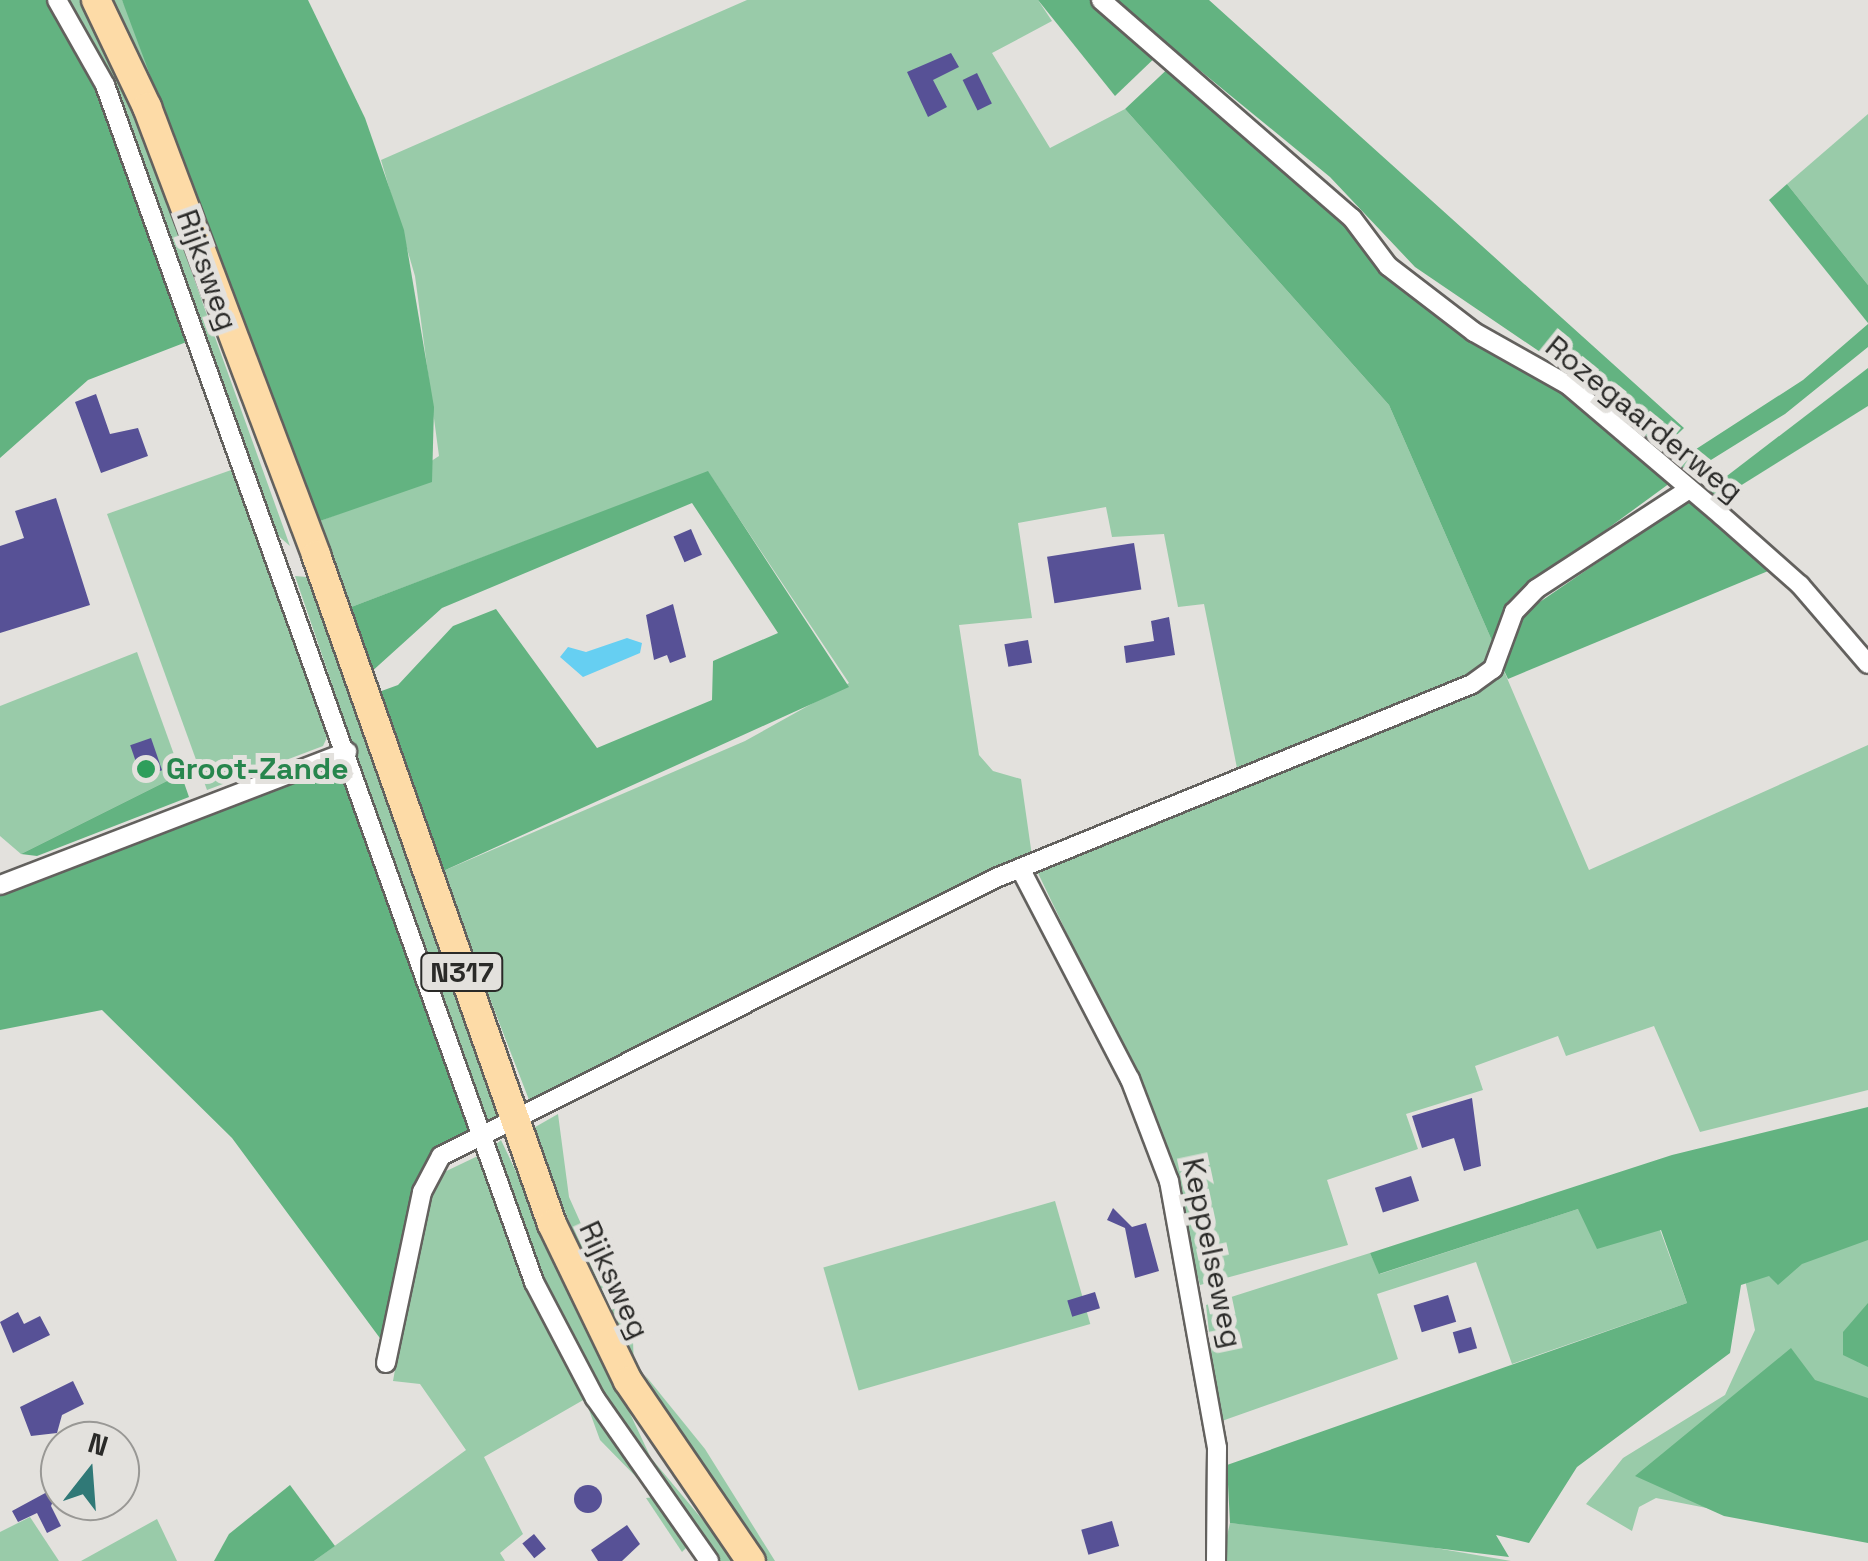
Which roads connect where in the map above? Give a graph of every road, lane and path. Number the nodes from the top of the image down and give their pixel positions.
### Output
1 (57, 0) edge
2 (96, 0) edge
3 (1101, 0) edge
4 (1688, 490) junction
5 (316, 555) junction
6 (282, 569) junction
7 (1868, 664) edge
8 (347, 752) junction
9 (1021, 870) junction
10 (0, 885) edge
11 (516, 1124) junction
12 (483, 1141) junction
13 (386, 1363) dead end
14 (709, 1561) edge
15 (751, 1561) edge
16 (1216, 1561) edge

1 - 6 street, Rijksweg
2 - 5 main road, Rijksweg / N317
3 - 4 street, Rozegaarderweg
4 - 7 street, Rozegaarderweg
4 - 9 street
5 - 6 street
5 - 11 main road, Rijksweg / N317
6 - 8 street, Rijksweg
8 - 10 street
8 - 12 street, Rijksweg
9 - 11 street
9 - 16 street, Keppelseweg
11 - 12 street
11 - 15 main road, Rijksweg / N317
12 - 13 street
12 - 14 street, Rijksweg

